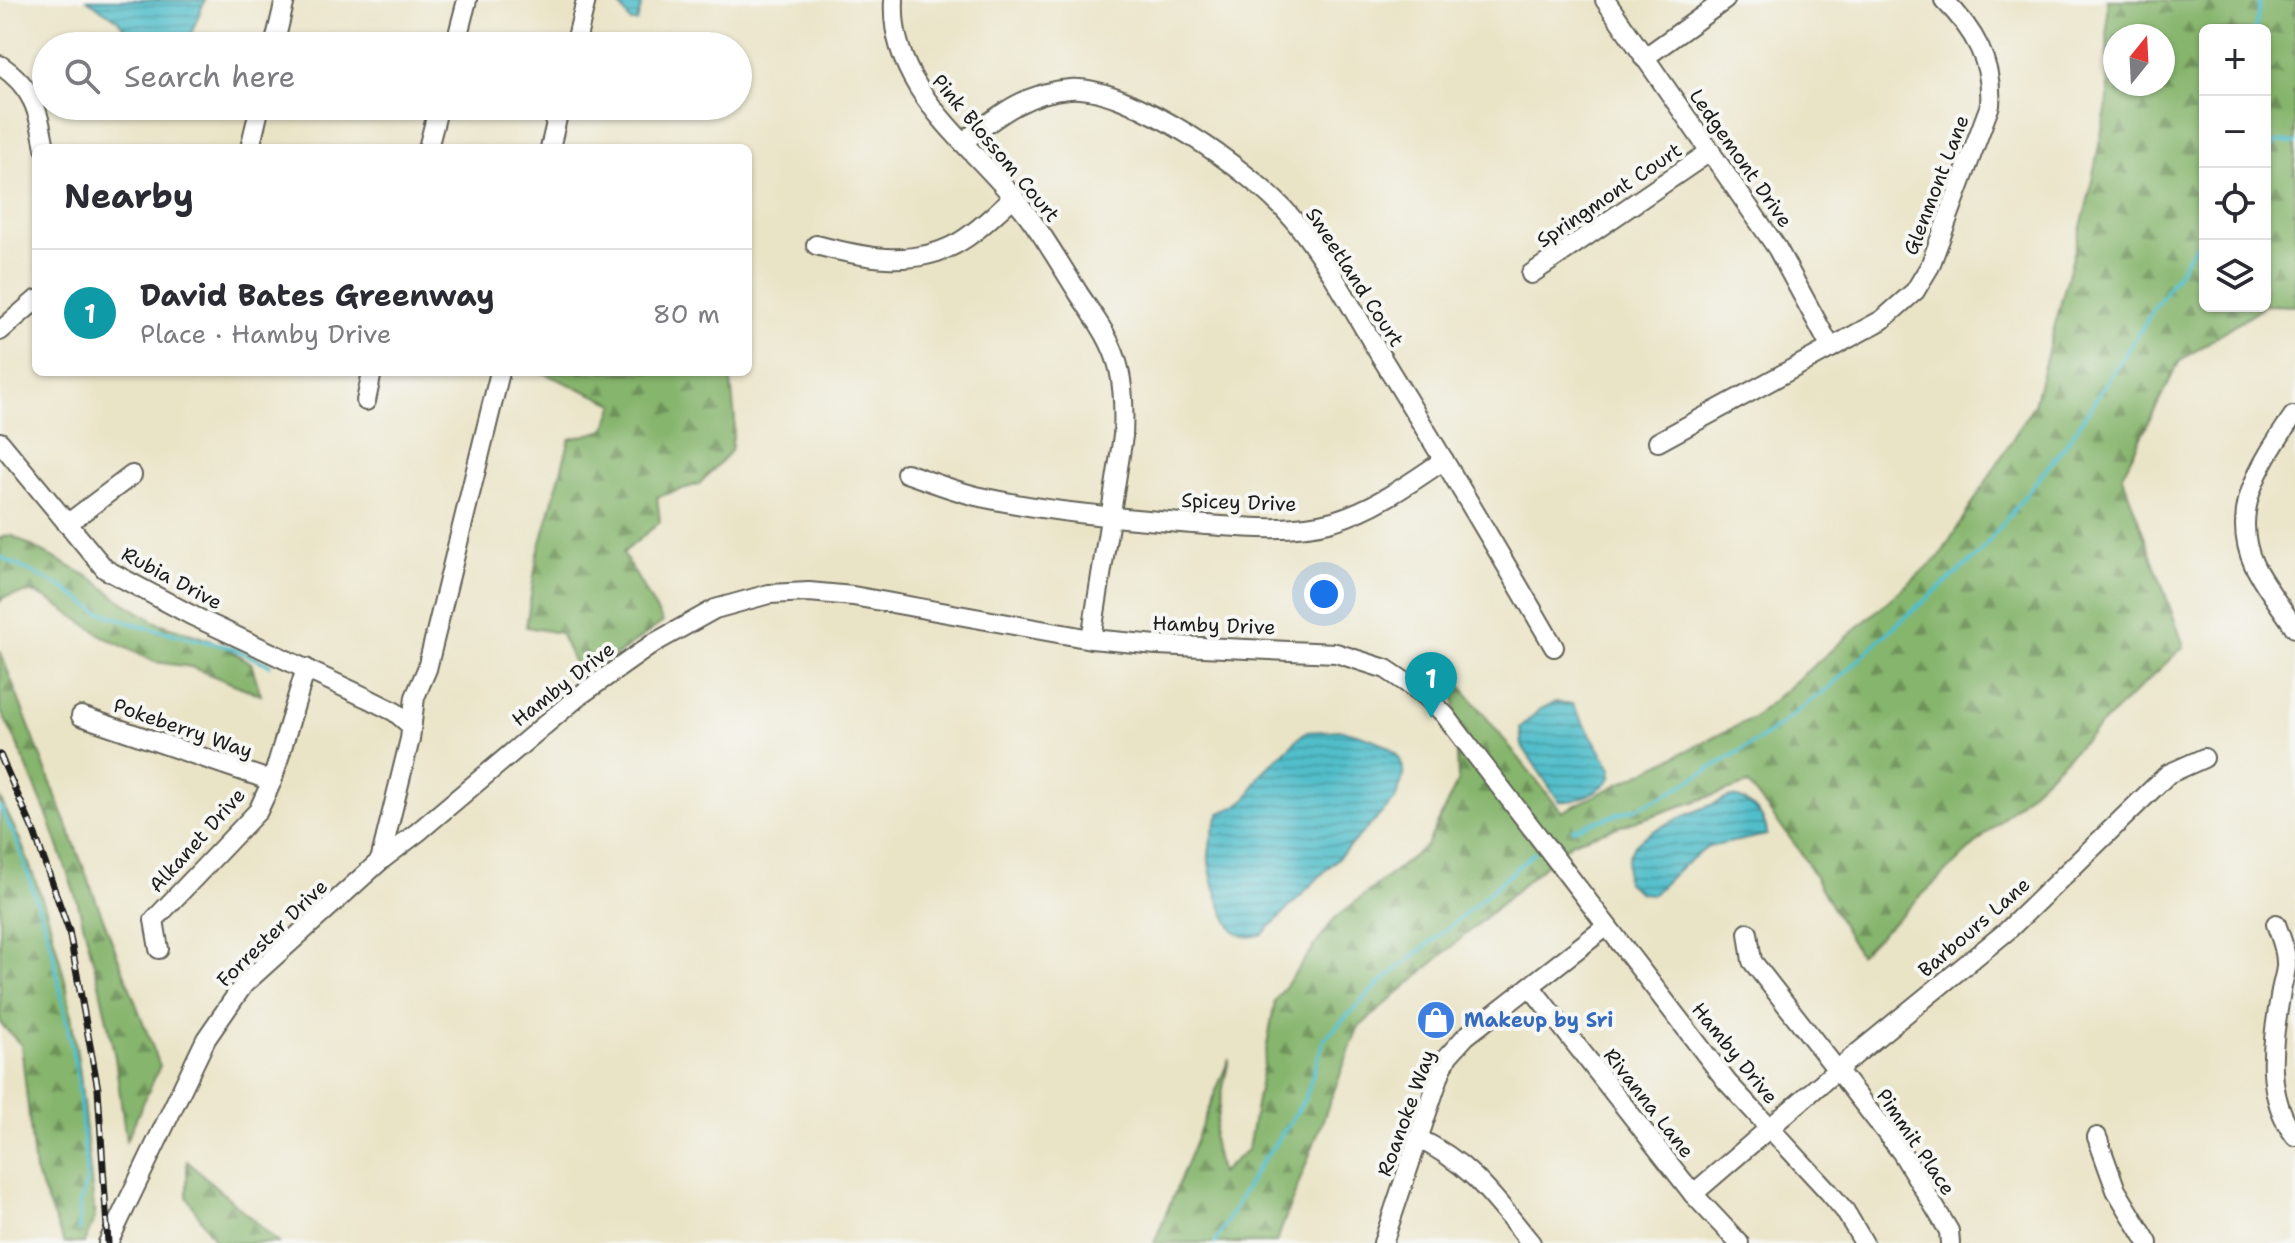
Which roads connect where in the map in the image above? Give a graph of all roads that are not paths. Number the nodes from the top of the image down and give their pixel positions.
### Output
1 (285, 0) edge
2 (467, 0) edge
3 (585, 0) edge
4 (894, 0) edge
5 (1605, 0) edge
6 (1725, 0) edge
7 (1944, 0) edge
8 (277, 32) edge
9 (459, 32) edge
10 (578, 32) edge
11 (1644, 58) junction
12 (0, 65) edge
13 (32, 101) edge
14 (40, 120) edge
15 (257, 120) edge
16 (435, 120) edge
17 (557, 120) edge
18 (963, 142) junction
19 (44, 144) edge
20 (251, 144) edge
21 (429, 144) edge
22 (551, 144) edge
23 (1711, 151) junction
24 (1014, 197) junction
25 (816, 245) dead end
26 (1531, 274) dead end
27 (32, 303) edge
28 (0, 331) edge
29 (1831, 348) junction
30 (371, 376) edge
31 (499, 376) edge
32 (366, 401) dead end
33 (2293, 416) edge
34 (0, 442) edge
35 (1658, 442) dead end
36 (1444, 460) junction
37 (906, 473) dead end
38 (132, 475) dead end
39 (1112, 518) junction
40 (67, 524) junction
41 (2295, 628) edge
42 (1091, 639) junction
43 (1554, 647) dead end
44 (306, 668) junction
45 (427, 669) junction
46 (415, 697) junction
47 (367, 698) junction
48 (81, 716) dead end
49 (410, 732) junction
50 (2204, 758) dead end
51 (272, 781) junction
52 (380, 861) junction
53 (2276, 924) dead end
54 (1607, 926) junction
55 (1748, 933) dead end
56 (159, 949) dead end
57 (1530, 986) junction
58 (1838, 1069) junction
59 (1768, 1128) junction
60 (2295, 1136) edge
61 (2097, 1137) dead end
62 (1417, 1138) junction
63 (1693, 1194) junction
64 (108, 1243) edge
65 (1383, 1243) edge
66 (1531, 1243) edge
67 (1739, 1243) edge
68 (1864, 1243) edge
69 (1950, 1243) edge
70 (2148, 1243) edge

1 - 8 street
2 - 9 street
3 - 10 street
4 - 18 street, Pink Blossom Court
5 - 11 street, Ledgemont Drive
6 - 11 street
7 - 29 street, Glenmont Lane
11 - 23 street, Ledgemont Drive
12 - 13 street
14 - 19 street
15 - 20 street
16 - 21 street
17 - 22 street
18 - 24 street, Pink Blossom Court
18 - 36 street, Sweetland Court
23 - 26 street, Springmont Court
23 - 29 street, Ledgemont Drive
24 - 25 street
24 - 39 street, Pink Blossom Court
27 - 28 street
29 - 35 street, Glenmont Lane
30 - 32 street
31 - 45 street
33 - 41 street
34 - 40 street, Rubia Drive
36 - 39 street, Spicey Drive
36 - 43 street, Sweetland Court
37 - 39 street, Spicey Drive
38 - 40 street
39 - 42 street, Pink Blossom Court
40 - 44 street, Rubia Drive
42 - 52 street, Hamby Drive
42 - 54 street, Hamby Drive
44 - 47 street, Rubia Drive
44 - 51 street, Alkanet Drive
45 - 46 street
45 - 49 street
46 - 47 street, Rubia Drive
46 - 49 street
47 - 49 street, Rubia Drive
48 - 51 street, Pokeberry Way
49 - 52 street
50 - 58 street, Barbours Lane
51 - 56 street, Alkanet Drive
52 - 64 street, Forrester Drive
53 - 60 street
54 - 57 street, Roanoke Way
54 - 59 street, Hamby Drive
55 - 58 street, Pimmit Place
57 - 62 street, Roanoke Way
57 - 63 street, Rivanna Lane
58 - 59 street, Barbours Lane
58 - 69 street, Pimmit Place
59 - 63 street, Barbours Lane
59 - 68 street, Hamby Drive
61 - 70 street
62 - 65 street, Roanoke Way
62 - 66 street
63 - 67 street, Rivanna Lane

